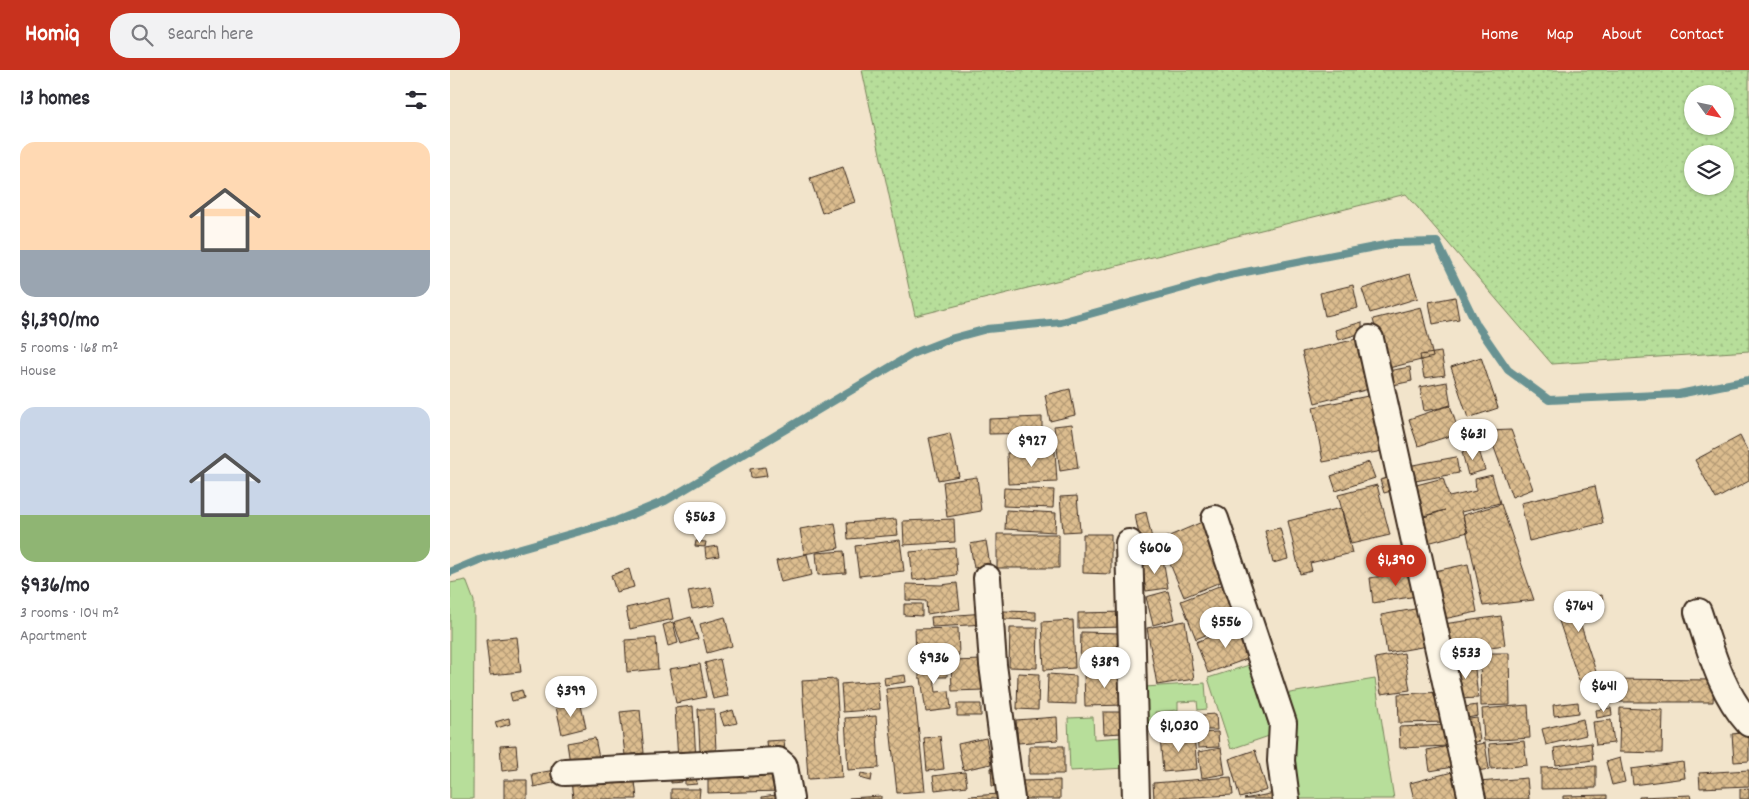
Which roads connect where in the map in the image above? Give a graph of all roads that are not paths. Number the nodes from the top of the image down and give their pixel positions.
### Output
1 (1370, 339) dead end
2 (1215, 519) dead end
3 (1129, 543) dead end
4 (987, 578) dead end
5 (1698, 612) dead end
6 (1749, 723) edge
7 (565, 772) dead end
8 (790, 799) edge
9 (1011, 799) edge
10 (1136, 799) edge
11 (1286, 799) edge
12 (1472, 799) edge

1 - 12 street
2 - 11 street
3 - 10 street
4 - 9 street
5 - 6 street
7 - 8 street

